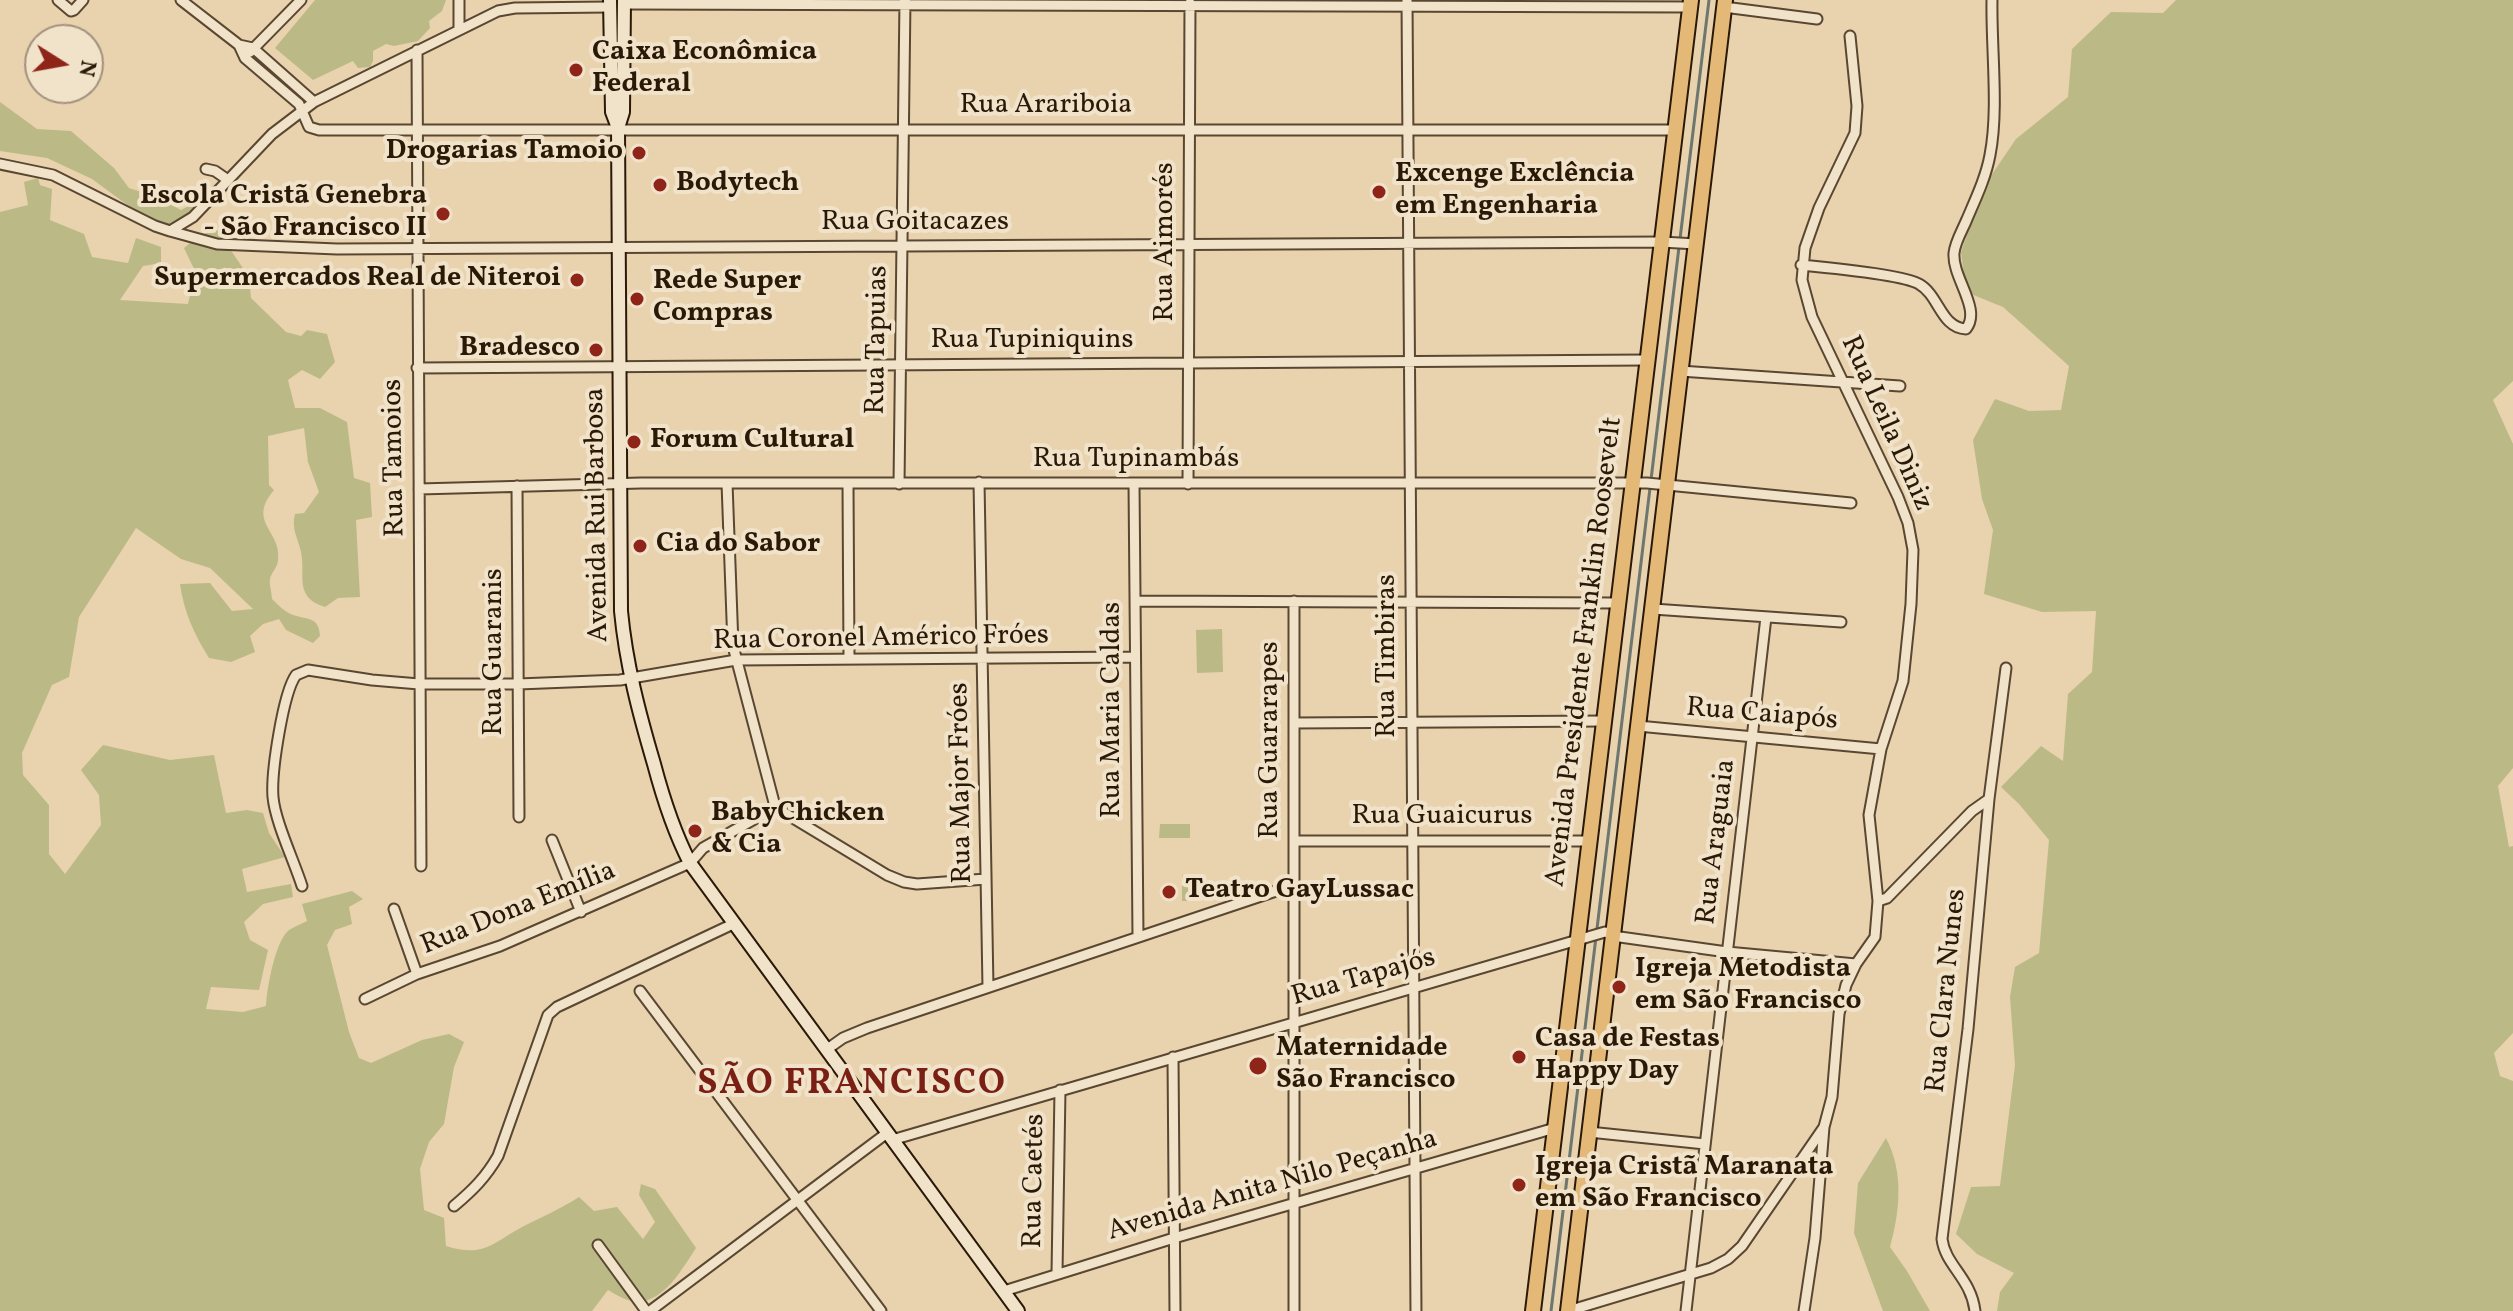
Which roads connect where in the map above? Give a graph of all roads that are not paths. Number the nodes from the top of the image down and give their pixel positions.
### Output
1 (58, 0) edge
2 (83, 0) edge
3 (181, 0) edge
4 (301, 0) edge
5 (459, 0) edge
6 (1992, 0) edge
7 (624, 2) edge
8 (767, 2) edge
9 (905, 2) edge
10 (610, 3) edge
11 (1190, 3) edge
12 (1407, 3) edge
13 (1724, 3) edge
14 (1592, 4) edge
15 (1690, 4) edge
16 (1817, 19) dead end
17 (459, 29) junction
18 (1850, 36) dead end
19 (239, 45) junction
20 (253, 48) junction
21 (417, 50) junction
22 (245, 58) junction
23 (314, 102) junction
24 (301, 112) junction
25 (618, 128) junction
26 (418, 129) junction
27 (903, 129) junction
28 (1189, 129) junction
29 (1408, 130) junction
30 (1675, 130) junction
31 (0, 164) edge
32 (170, 231) junction
33 (1667, 243) junction
34 (1189, 244) junction
35 (1690, 244) junction
36 (1409, 245) junction
37 (902, 246) junction
38 (619, 247) junction
39 (417, 249) junction
40 (1801, 265) junction
41 (1647, 360) junction
42 (1410, 362) junction
43 (1189, 363) junction
44 (901, 365) junction
45 (619, 367) junction
46 (417, 368) junction
47 (1680, 371) junction
48 (1843, 382) junction
49 (1900, 386) dead end
50 (979, 482) junction
51 (619, 483) junction
52 (727, 483) junction
53 (1134, 483) junction
54 (1410, 483) junction
55 (1640, 483) junction
56 (848, 484) junction
57 (899, 484) junction
58 (1188, 484) junction
59 (1663, 484) junction
60 (517, 486) junction
61 (419, 489) junction
62 (1851, 503) dead end
63 (1135, 601) junction
64 (1294, 601) junction
65 (1411, 602) junction
66 (1618, 603) junction
67 (1653, 609) junction
68 (1766, 617) junction
69 (1841, 622) dead end
70 (1135, 657) junction
71 (849, 658) junction
72 (982, 658) junction
73 (736, 660) junction
74 (2006, 668) dead end
75 (630, 678) junction
76 (419, 684) junction
77 (518, 684) junction
78 (1604, 721) junction
79 (1412, 722) junction
80 (1294, 723) junction
81 (1638, 726) junction
82 (1752, 737) junction
83 (1881, 749) junction
84 (1989, 799) junction
85 (776, 810) junction
86 (519, 817) dead end
87 (552, 840) dead end
88 (1413, 840) junction
89 (1294, 841) junction
90 (1589, 841) junction
91 (690, 863) junction
92 (421, 866) dead end
93 (986, 879) junction
94 (1294, 885) junction
95 (302, 886) dead end
96 (1878, 901) junction
97 (394, 909) dead end
98 (581, 912) junction
99 (733, 924) junction
100 (1609, 934) junction
101 (1138, 937) junction
102 (1584, 938) junction
103 (1727, 952) junction
104 (1856, 964) junction
105 (417, 974) junction
106 (988, 987) junction
107 (1414, 987) junction
108 (640, 991) dead end
109 (365, 999) dead end
110 (1294, 1022) junction
111 (826, 1050) junction
112 (1173, 1057) junction
113 (1060, 1090) junction
114 (1824, 1127) junction
115 (1555, 1128) junction
116 (1589, 1132) junction
117 (890, 1136) junction
118 (1705, 1144) junction
119 (1415, 1168) junction
120 (798, 1200) junction
121 (1294, 1203) junction
122 (454, 1206) dead end
123 (1174, 1238) junction
124 (598, 1245) dead end
125 (1057, 1273) junction
126 (1690, 1274) junction
127 (1004, 1291) junction
128 (648, 1311) edge
129 (880, 1311) edge
130 (1018, 1311) edge
131 (1175, 1311) edge
132 (1294, 1311) edge
133 (1416, 1311) edge
134 (1533, 1311) edge
135 (1568, 1311) edge
136 (1686, 1311) edge
137 (1804, 1311) edge
138 (1975, 1311) edge

1 - 2 street
3 - 19 street
4 - 20 street
5 - 17 street
6 - 40 street
7 - 8 street
7 - 25 main road, Avenida Rui Barbosa
8 - 9 street
9 - 11 street
9 - 27 street, Rua Tapuias
10 - 17 street
10 - 25 main road, Avenida Rui Barbosa
11 - 12 street
11 - 28 street, Rua Aimorés
12 - 14 street
12 - 29 street, Rua Timbiras
13 - 16 street
13 - 35 main road
14 - 15 street
15 - 30 main road, Avenida Presidente Franklin Roosevelt
17 - 21 street
18 - 40 street, Rua Leila Diniz
19 - 20 street
19 - 22 street
20 - 22 street
20 - 23 street
21 - 23 street
21 - 26 street, Rua Tamoios
22 - 24 street, Rua Arariboia
23 - 24 street
24 - 26 street, Rua Arariboia
24 - 32 street
25 - 26 street, Rua Arariboia
25 - 27 street, Rua Arariboia
25 - 38 main road, Avenida Rui Barbosa
26 - 39 street, Rua Tamoios
27 - 28 street, Rua Arariboia
27 - 37 street, Rua Tapuias
28 - 29 street, Rua Arariboia
28 - 34 street, Rua Aimorés
29 - 30 street, Rua Arariboia
29 - 36 street, Rua Timbiras
30 - 33 main road, Avenida Presidente Franklin Roosevelt
31 - 32 street, Rua Goitacazes
32 - 39 street, Rua Goitacazes
33 - 35 street, Rua Goitacazes
33 - 36 street, Rua Goitacazes
33 - 41 main road, Avenida Presidente Franklin Roosevelt
34 - 36 street, Rua Goitacazes
34 - 37 street, Rua Goitacazes
34 - 43 street, Rua Aimorés
35 - 47 main road
36 - 42 street, Rua Timbiras
37 - 38 street, Rua Goitacazes
37 - 44 street, Rua Tapuias
38 - 39 street, Rua Goitacazes
38 - 45 main road, Avenida Rui Barbosa
39 - 46 street, Rua Tamoios
40 - 48 street, Rua Leila Diniz
41 - 42 street, Rua Tupiniquins
41 - 55 main road, Avenida Presidente Franklin Roosevelt
42 - 43 street, Rua Tupiniquins
42 - 54 street, Rua Timbiras
43 - 44 street, Rua Tupiniquins
43 - 58 street, Rua Aimorés
44 - 45 street, Rua Tupiniquins
44 - 57 street, Rua Tapuias
45 - 46 street, Rua Tupiniquins
45 - 51 main road, Avenida Rui Barbosa
46 - 61 street, Rua Tamoios
47 - 48 street
47 - 59 main road
48 - 49 street
48 - 83 street, Rua Leila Diniz
50 - 53 street, Rua Tupinambás
50 - 57 street, Rua Tupinambás
50 - 72 street, Rua Major Fróes
51 - 52 street, Rua Tupinambás
51 - 60 street, Rua Tupinambás
51 - 75 main road, Avenida Rui Barbosa
52 - 56 street, Rua Tupinambás
52 - 73 street
53 - 58 street, Rua Tupinambás
53 - 63 street, Rua Maria Caldas
54 - 55 street, Rua Tupinambás
54 - 58 street, Rua Tupinambás
54 - 65 street, Rua Timbiras
55 - 59 street, Rua Tupinambás
55 - 66 main road, Avenida Presidente Franklin Roosevelt
56 - 57 street, Rua Tupinambás
56 - 71 street
59 - 62 street, Rua Tupinambás
59 - 67 main road
60 - 61 street, Rua Tupinambás
60 - 77 street, Rua Guaranis
61 - 76 street, Rua Tamoios
63 - 64 street
63 - 70 street, Rua Maria Caldas
64 - 65 street
64 - 80 street, Rua Guararapes
65 - 66 street
65 - 79 street, Rua Timbiras
66 - 78 main road, Avenida Presidente Franklin Roosevelt
67 - 68 street
67 - 81 main road
68 - 69 street
68 - 82 street, Rua Araguaia
70 - 72 street, Rua Coronel Américo Fróes
70 - 101 street, Rua Maria Caldas
71 - 72 street, Rua Coronel Américo Fróes
71 - 73 street, Rua Coronel Américo Fróes
72 - 93 street, Rua Major Fróes
73 - 75 street, Rua Coronel Américo Fróes
73 - 85 street
74 - 84 street, Rua Clara Nunes
75 - 77 street, Rua Coronel Américo Fróes
75 - 91 main road, Avenida Rui Barbosa
76 - 77 street, Rua Coronel Américo Fróes
76 - 92 street, Rua Tamoios
76 - 95 street, Rua Coronel Américo Fróes
77 - 86 street, Rua Guaranis
78 - 79 street
78 - 90 main road, Avenida Presidente Franklin Roosevelt
79 - 80 street
79 - 88 street, Rua Timbiras
80 - 89 street, Rua Guararapes
81 - 82 street, Rua Caiapós
81 - 100 main road
82 - 83 street, Rua Caiapós
82 - 103 street, Rua Araguaia
83 - 96 street, Rua Leila Diniz
84 - 96 street
84 - 138 street, Rua Clara Nunes
85 - 91 street, Rua Dona Emília
85 - 93 street
87 - 98 street
88 - 89 street, Rua Guaicurus
88 - 90 street, Rua Guaicurus
88 - 107 street, Rua Timbiras
89 - 94 street, Rua Guararapes
90 - 102 main road, Avenida Presidente Franklin Roosevelt
91 - 98 street, Rua Dona Emília
91 - 99 main road, Avenida Rui Barbosa
93 - 106 street, Rua Major Fróes
94 - 101 street
94 - 110 street, Rua Guararapes
96 - 104 street, Rua Leila Diniz
97 - 105 street
98 - 105 street, Rua Dona Emília
99 - 111 main road, Avenida Rui Barbosa
99 - 122 street
100 - 102 street, Rua Tapajós
100 - 103 street, Rua Tapajós
100 - 116 main road
101 - 106 street
102 - 107 street, Rua Tapajós
102 - 115 main road, Avenida Presidente Franklin Roosevelt
103 - 104 street, Rua Tapajós
103 - 118 street, Rua Araguaia
104 - 114 street, Rua Leila Diniz
105 - 109 street, Rua Dona Emília
106 - 111 street
107 - 110 street, Rua Tapajós
107 - 119 street, Rua Timbiras
108 - 120 street
110 - 112 street, Rua Tapajós
110 - 121 street, Rua Guararapes
111 - 117 main road, Avenida Rui Barbosa
112 - 113 street, Rua Tapajós
112 - 123 street
113 - 117 street, Rua Tapajós
113 - 125 street, Rua Caetés
114 - 126 street
114 - 137 street
115 - 119 street, Avenida Anita Nilo Peçanha
115 - 134 main road, Avenida Presidente Franklin Roosevelt
116 - 118 street
116 - 135 main road
117 - 120 street
117 - 127 main road, Avenida Rui Barbosa
118 - 126 street, Rua Araguaia
119 - 121 street, Avenida Anita Nilo Peçanha
119 - 133 street, Rua Timbiras
120 - 128 street
120 - 129 street
121 - 123 street, Avenida Anita Nilo Peçanha
121 - 132 street, Rua Guararapes
123 - 125 street, Avenida Anita Nilo Peçanha
123 - 131 street
124 - 128 street
125 - 127 street, Avenida Anita Nilo Peçanha
126 - 135 street
126 - 136 street, Rua Araguaia
127 - 130 main road, Avenida Rui Barbosa

